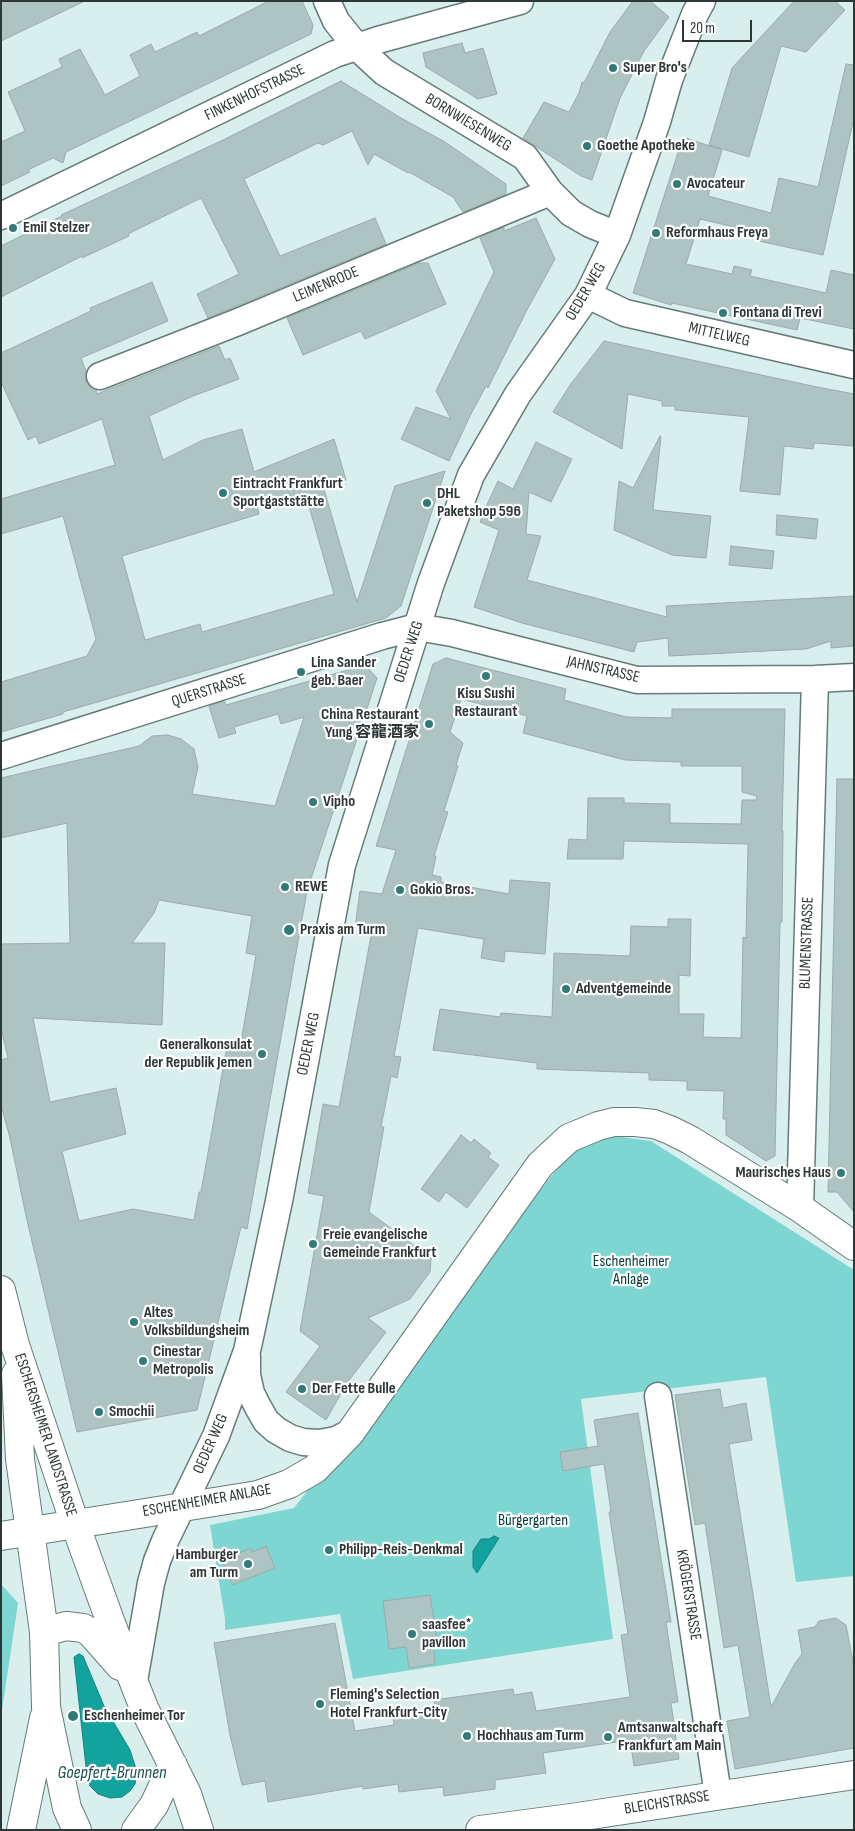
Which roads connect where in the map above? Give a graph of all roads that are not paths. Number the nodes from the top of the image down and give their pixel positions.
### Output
1 (327, 1) edge
2 (520, 1) edge
3 (702, 1) edge
4 (357, 47) junction
5 (550, 192) junction
6 (1, 216) edge
7 (617, 235) junction
8 (588, 295) junction
9 (854, 365) edge
10 (100, 376) dead end
11 (417, 627) junction
12 (854, 677) edge
13 (815, 679) junction
14 (1, 756) edge
15 (800, 1208) junction
16 (854, 1246) edge
17 (1, 1290) edge
18 (15, 1345) junction
19 (247, 1351) junction
20 (658, 1396) dead end
21 (350, 1433) junction
22 (182, 1507) junction
23 (75, 1524) junction
24 (31, 1531) junction
25 (1, 1536) edge
26 (44, 1632) junction
27 (134, 1681) junction
28 (46, 1707) junction
29 (173, 1764) junction
30 (854, 1775) edge
31 (718, 1795) junction
32 (21, 1830) edge
33 (77, 1830) edge
34 (136, 1830) edge
35 (199, 1830) edge
36 (480, 1830) edge

1 - 4 street, BORNWIESENWEG
2 - 4 street, FINKENHOFSTRASSE
3 - 7 street, OEDER WEG
4 - 5 street, BORNWIESENWEG
4 - 6 street, FINKENHOFSTRASSE
5 - 7 street, BORNWIESENWEG
5 - 10 street, LEIMENRODE
7 - 8 street, OEDER WEG
8 - 9 street, MITTELWEG
8 - 11 street, OEDER WEG
11 - 13 street, JAHNSTRASSE
11 - 14 street, QUERSTRASSE
11 - 19 street, OEDER WEG
12 - 13 street, JAHNSTRASSE
13 - 15 street, BLUMENSTRASSE
15 - 16 main road, ESCHENHEIMER ANLAGE
15 - 21 main road, ESCHENHEIMER ANLAGE
17 - 18 main road, ESCHERSHEIMER LANDSTRASSE
18 - 23 main road, ESCHERSHEIMER LANDSTRASSE
18 - 24 main road, ESCHERSHEIMER LANDSTRASSE
19 - 21 street, OEDER WEG
19 - 22 street, OEDER WEG
20 - 31 street, KRÖGERSTRASSE
21 - 22 main road, ESCHENHEIMER ANLAGE
22 - 23 main road, ESCHENHEIMER ANLAGE
22 - 27 street
23 - 24 main road
23 - 27 main road
24 - 25 main road
24 - 26 main road
26 - 27 main road
26 - 28 main road
27 - 29 main road
28 - 32 main road
28 - 33 main road
29 - 34 main road
29 - 35 main road
30 - 31 main road, BLEICHSTRASSE
31 - 36 main road, BLEICHSTRASSE

